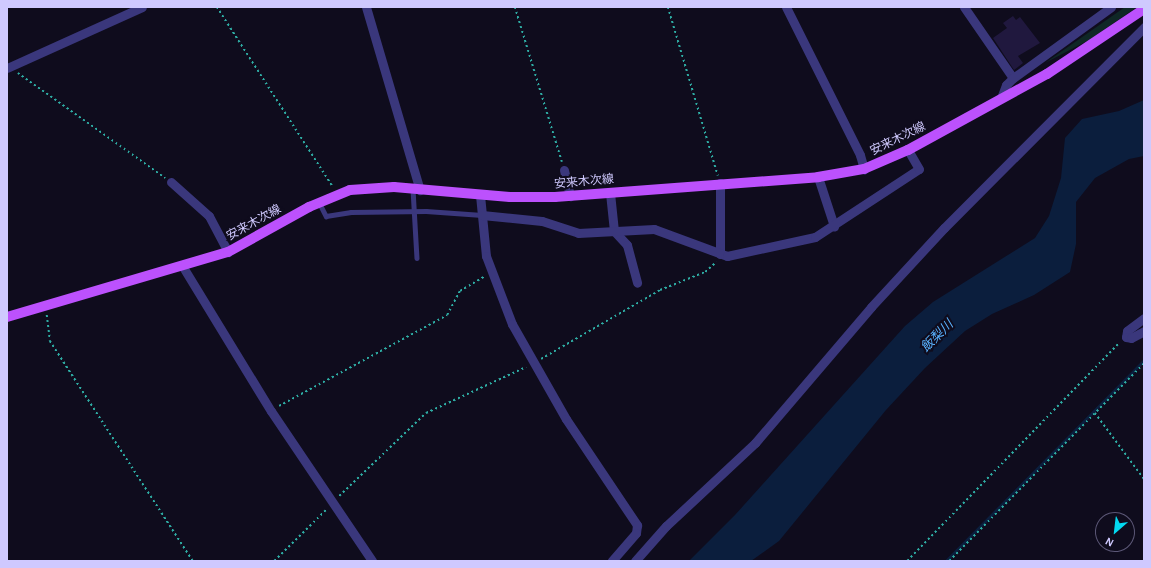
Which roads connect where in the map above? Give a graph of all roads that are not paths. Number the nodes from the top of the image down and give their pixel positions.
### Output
1 (142, 7) edge
2 (366, 7) edge
3 (786, 7) edge
4 (964, 7) edge
5 (1110, 7) edge
6 (1144, 9) edge
7 (1144, 26) edge
8 (9, 67) edge
9 (1013, 78) junction
10 (1001, 98) junction
11 (908, 150) junction
12 (864, 169) junction
13 (564, 170) road end
14 (818, 177) junction
15 (171, 182) road end
16 (720, 183) junction
17 (417, 189) junction
18 (610, 193) junction
19 (480, 195) junction
20 (570, 196) junction
21 (319, 202) junction
22 (415, 211) junction
23 (482, 215) junction
24 (834, 226) junction
25 (614, 231) junction
26 (228, 252) junction
27 (720, 254) junction
28 (417, 258) dead end
29 (183, 267) junction
30 (637, 283) dead end
31 (7, 317) edge
32 (1144, 318) edge
33 (1144, 331) edge
34 (372, 561) edge
35 (612, 561) edge
36 (635, 561) edge

1 - 8 street
2 - 17 street
3 - 12 street
4 - 9 street
5 - 9 street
6 - 10 main road, 安来木次線
7 - 36 street
9 - 10 street
10 - 11 main road, 安来木次線
11 - 12 main road, 安来木次線
11 - 24 street
12 - 14 main road, 安来木次線
13 - 20 street
14 - 16 main road, 安来木次線
14 - 24 street
15 - 26 street
16 - 18 main road, 安来木次線
16 - 27 street
17 - 19 main road, 安来木次線
17 - 21 main road, 安来木次線
17 - 22 lane
18 - 20 main road, 安来木次線
18 - 25 street
19 - 20 main road, 安来木次線
19 - 23 street
21 - 22 lane
21 - 26 main road, 安来木次線
22 - 23 lane
22 - 28 lane
23 - 25 street
23 - 35 street
24 - 27 street
25 - 27 street
25 - 30 street
26 - 29 main road, 安来木次線
29 - 31 main road, 安来木次線
29 - 34 street
32 - 33 street

